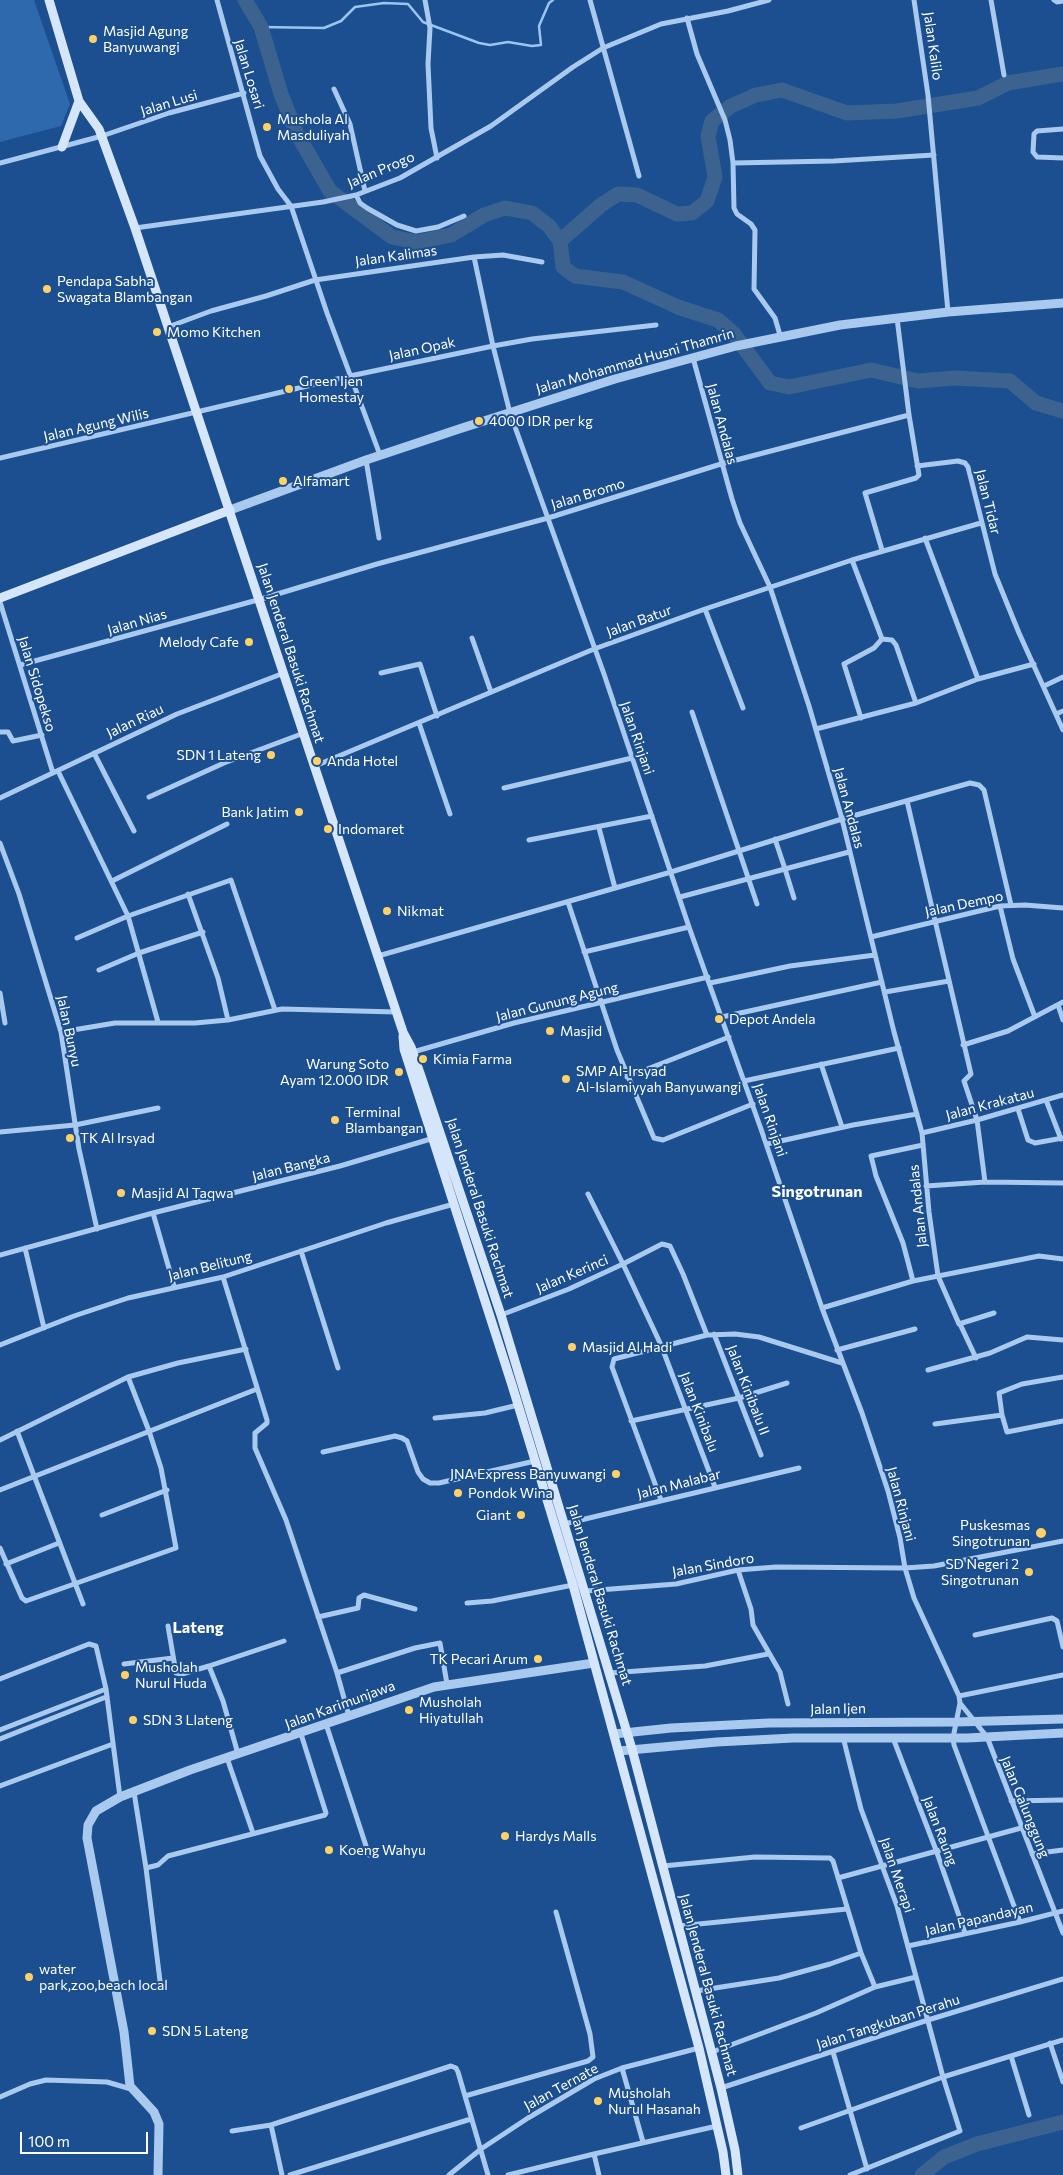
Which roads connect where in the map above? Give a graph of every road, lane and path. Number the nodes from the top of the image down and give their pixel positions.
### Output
1 (49, 0) edge
2 (217, 0) edge
3 (425, 0) edge
4 (590, 0) edge
5 (769, 0) edge
6 (914, 0) edge
7 (991, 0) edge
8 (1054, 0) edge
9 (1063, 1) edge
10 (688, 18) junction
11 (603, 48) junction
12 (1004, 75) dead end
13 (334, 89) dead end
14 (244, 94) junction
15 (79, 101) junction
16 (1063, 129) edge
17 (102, 136) junction
18 (62, 147) junction
19 (934, 155) junction
20 (437, 158) junction
21 (1063, 158) edge
22 (0, 163) edge
23 (734, 163) junction
24 (639, 176) dead end
25 (365, 191) junction
26 (356, 195) junction
27 (291, 206) junction
28 (464, 216) dead end
29 (136, 228) junction
30 (474, 257) junction
31 (542, 262) dead end
32 (315, 280) junction
33 (1063, 303) edge
34 (948, 312) junction
35 (897, 318) junction
36 (656, 325) dead end
37 (168, 326) junction
38 (780, 336) junction
39 (493, 346) junction
40 (693, 358) junction
41 (350, 376) junction
42 (197, 413) junction
43 (510, 413) junction
44 (909, 415) junction
45 (380, 455) junction
46 (0, 458) edge
47 (366, 460) junction
48 (721, 464) junction
49 (918, 466) junction
50 (230, 510) junction
51 (548, 518) junction
52 (981, 523) junction
53 (379, 538) dead end
54 (925, 538) junction
55 (882, 550) junction
56 (852, 560) junction
57 (770, 587) junction
58 (0, 600) edge
59 (260, 600) junction
60 (705, 609) junction
61 (472, 638) dead end
62 (882, 639) junction
63 (594, 649) junction
64 (1034, 664) junction
65 (20, 665) junction
66 (381, 672) dead end
67 (284, 673) junction
68 (1063, 676) edge
69 (978, 679) junction
70 (1044, 686) junction
71 (491, 692) junction
72 (916, 704) junction
73 (743, 708) dead end
74 (1063, 711) edge
75 (692, 712) dead end
76 (1056, 714) junction
77 (437, 716) junction
78 (861, 718) junction
79 (419, 723) junction
80 (816, 728) junction
81 (1063, 730) edge
82 (0, 732) edge
83 (304, 733) junction
84 (42, 735) junction
85 (94, 753) junction
86 (632, 758) junction
87 (314, 766) junction
88 (56, 772) junction
89 (504, 788) dead end
90 (0, 798) edge
91 (149, 798) dead end
92 (907, 801) junction
93 (450, 814) dead end
94 (652, 816) junction
95 (842, 819) junction
96 (227, 824) dead end
97 (599, 828) junction
98 (134, 831) dead end
99 (775, 839) junction
100 (529, 840) dead end
101 (0, 843) edge
102 (737, 850) junction
103 (849, 852) junction
104 (785, 868) junction
105 (671, 872) junction
106 (748, 878) junction
107 (112, 881) junction
108 (615, 888) junction
109 (188, 894) junction
110 (680, 898) junction
111 (794, 898) dead end
112 (568, 902) junction
113 (757, 904) dead end
114 (1011, 905) junction
115 (1000, 906) junction
116 (1063, 908) edge
117 (128, 916) junction
118 (935, 921) junction
119 (689, 927) junction
120 (203, 932) junction
121 (871, 937) junction
122 (77, 938) dead end
123 (584, 952) junction
124 (139, 953) junction
125 (875, 955) junction
126 (378, 956) junction
127 (99, 970) dead end
128 (708, 977) junction
129 (949, 981) junction
130 (882, 982) junction
131 (710, 983) junction
132 (885, 992) junction
133 (0, 993) edge
134 (1063, 1002) edge
135 (602, 1003) junction
136 (1058, 1005) junction
137 (275, 1010) junction
138 (396, 1012) junction
139 (722, 1017) junction
140 (1036, 1017) junction
141 (228, 1020) junction
142 (1063, 1020) edge
143 (158, 1022) junction
144 (5, 1023) dead end
145 (61, 1032) junction
146 (403, 1032) junction
147 (729, 1037) junction
148 (964, 1045) junction
149 (899, 1048) junction
150 (412, 1052) junction
151 (821, 1064) junction
152 (627, 1077) junction
153 (744, 1080) junction
154 (1063, 1094) edge
155 (1046, 1100) junction
156 (753, 1104) junction
157 (158, 1108) dead end
158 (1018, 1109) junction
159 (917, 1114) junction
160 (977, 1120) junction
161 (75, 1125) junction
162 (842, 1127) junction
163 (0, 1132) edge
164 (922, 1133) junction
165 (437, 1137) junction
166 (1062, 1138) edge
167 (767, 1144) junction
168 (923, 1145) junction
169 (985, 1182) junction
170 (1063, 1183) edge
171 (926, 1186) junction
172 (588, 1194) dead end
173 (454, 1204) junction
174 (153, 1213) junction
175 (97, 1229) junction
176 (25, 1248) junction
177 (302, 1251) junction
178 (0, 1255) edge
179 (1063, 1259) edge
180 (623, 1264) junction
181 (938, 1276) junction
182 (223, 1277) junction
183 (913, 1281) junction
184 (174, 1286) junction
185 (822, 1308) junction
186 (994, 1313) dead end
187 (501, 1315) junction
188 (960, 1324) junction
189 (44, 1328) junction
190 (915, 1329) dead end
191 (714, 1334) junction
192 (707, 1335) junction
193 (1063, 1340) edge
194 (0, 1345) edge
195 (660, 1345) junction
196 (246, 1349) junction
197 (838, 1350) junction
198 (976, 1358) junction
199 (842, 1363) junction
200 (338, 1368) dead end
201 (928, 1370) dead end
202 (128, 1377) junction
203 (1063, 1377) edge
204 (787, 1383) dead end
205 (257, 1389) junction
206 (739, 1398) junction
207 (518, 1405) junction
208 (686, 1410) junction
209 (1002, 1415) junction
210 (435, 1418) dead end
211 (527, 1419) junction
212 (632, 1421) junction
213 (1063, 1421) edge
214 (935, 1424) dead end
215 (17, 1431) junction
216 (149, 1431) junction
217 (0, 1440) edge
218 (323, 1452) dead end
219 (761, 1455) dead end
220 (535, 1461) junction
221 (799, 1468) dead end
222 (34, 1477) junction
223 (715, 1487) junction
224 (0, 1490) edge
225 (167, 1490) junction
226 (661, 1500) junction
227 (102, 1515) dead end
228 (564, 1524) junction
229 (1063, 1541) edge
230 (59, 1543) junction
231 (0, 1548) edge
232 (6, 1564) junction
233 (905, 1568) junction
234 (738, 1570) junction
235 (75, 1582) junction
236 (573, 1585) junction
237 (586, 1591) junction
238 (467, 1603) dead end
239 (83, 1604) dead end
240 (415, 1609) dead end
241 (318, 1617) junction
242 (168, 1626) dead end
243 (975, 1635) dead end
244 (284, 1641) dead end
245 (1063, 1647) edge
246 (768, 1654) junction
247 (173, 1658) junction
248 (594, 1663) junction
249 (124, 1664) dead end
250 (209, 1666) junction
251 (337, 1673) junction
252 (610, 1673) junction
253 (1063, 1674) edge
254 (0, 1679) edge
255 (447, 1684) junction
256 (106, 1689) junction
257 (106, 1696) junction
258 (959, 1696) junction
259 (960, 1703) junction
260 (788, 1704) dead end
261 (349, 1716) junction
262 (1063, 1719) edge
263 (956, 1722) junction
264 (976, 1722) junction
265 (326, 1724) junction
266 (0, 1730) edge
267 (627, 1732) junction
268 (1063, 1732) edge
269 (300, 1734) junction
270 (614, 1734) junction
271 (987, 1737) junction
272 (844, 1738) junction
273 (893, 1738) junction
274 (953, 1738) junction
275 (0, 1739) edge
276 (113, 1744) junction
277 (632, 1749) junction
278 (619, 1751) junction
279 (238, 1754) junction
280 (227, 1758) junction
281 (0, 1786) edge
282 (134, 1792) junction
283 (120, 1797) junction
284 (1063, 1800) edge
285 (1011, 1801) junction
286 (1021, 1828) junction
287 (253, 1833) junction
288 (989, 1836) junction
289 (936, 1850) junction
290 (1063, 1850) edge
291 (1032, 1854) junction
292 (369, 1855) dead end
293 (662, 1866) junction
294 (882, 1866) junction
295 (146, 1868) junction
296 (838, 1878) junction
297 (847, 1910) junction
298 (1063, 1910) edge
299 (556, 1912) dead end
300 (1054, 1913) junction
301 (1020, 1922) junction
302 (679, 1926) junction
303 (965, 1933) junction
304 (1063, 1933) edge
305 (908, 1946) junction
306 (861, 1953) junction
307 (916, 1977) junction
308 (1063, 1980) edge
309 (875, 1988) junction
310 (161, 1989) dead end
311 (696, 1991) junction
312 (928, 2020) junction
313 (1063, 2040) edge
314 (1050, 2043) junction
315 (699, 2048) junction
316 (712, 2052) junction
317 (833, 2052) junction
318 (1011, 2056) junction
319 (622, 2068) junction
320 (943, 2078) junction
321 (1063, 2082) edge
322 (131, 2088) junction
323 (721, 2088) junction
324 (465, 2096) junction
325 (0, 2097) edge
326 (849, 2111) junction
327 (1029, 2116) dead end
328 (471, 2119) junction
329 (271, 2126) junction
330 (717, 2126) junction
331 (801, 2128) dead end
332 (232, 2131) dead end
333 (642, 2142) junction
334 (481, 2149) junction
335 (594, 2154) junction
336 (867, 2168) junction
337 (158, 2175) edge
338 (282, 2175) edge
339 (290, 2175) edge
340 (449, 2175) edge
341 (488, 2175) edge
342 (508, 2175) edge
343 (599, 2175) edge
344 (726, 2175) edge
345 (738, 2175) edge
346 (850, 2175) edge

1 - 15 main road, Jalan Jenderal Basuki Rachmat
2 - 14 street, Jalan Losari
3 - 20 street
4 - 11 street
5 - 10 street
6 - 19 street, Jalan Kalilo
7 - 12 street
8 - 9 street
10 - 11 street
10 - 23 street
11 - 20 street, Jalan Progo
11 - 24 street
13 - 25 street
14 - 17 street, Jalan Lusi
14 - 27 street, Jalan Losari
15 - 17 main road, Jalan Jenderal Basuki Rachmat
15 - 18 main road
16 - 21 street
17 - 18 street, Jalan Lusi
17 - 29 main road, Jalan Jenderal Basuki Rachmat
18 - 22 street, Jalan Lusi
19 - 23 street
19 - 34 street, Jalan Kalilo
20 - 25 street, Jalan Progo
23 - 38 street
25 - 26 street, Jalan Progo
26 - 27 street, Jalan Progo
26 - 28 street
27 - 29 street, Jalan Progo
27 - 32 street, Jalan Losari
29 - 37 main road, Jalan Jenderal Basuki Rachmat
30 - 31 street, Jalan Kalimas
30 - 32 street, Jalan Kalimas
30 - 39 street
32 - 37 street, Jalan Kalimas
32 - 41 street, Jalan Losari
33 - 34 street, Jalan Mohammad Husni Thamrin
34 - 35 street, Jalan Mohammad Husni Thamrin
35 - 38 street, Jalan Mohammad Husni Thamrin
35 - 44 street
36 - 39 street, Jalan Opak
37 - 42 main road, Jalan Jenderal Basuki Rachmat
38 - 40 street, Jalan Mohammad Husni Thamrin
39 - 41 street, Jalan Opak
39 - 43 street
40 - 43 street, Jalan Mohammad Husni Thamrin
40 - 48 street, Jalan Andalas
41 - 42 street, Jalan Opak
41 - 45 street, Jalan Losari
42 - 46 street, Jalan Agung Wilis
42 - 50 main road, Jalan Jenderal Basuki Rachmat
43 - 45 street, Jalan Mohammad Husni Thamrin
43 - 51 street, Jalan Rinjani
44 - 48 street, Jalan Bromo
44 - 49 street
45 - 47 street, Jalan Mohammad Husni Thamrin
47 - 50 street, Jalan Mohammad Husni Thamrin
47 - 53 street
48 - 51 street, Jalan Bromo
48 - 57 street, Jalan Andalas
49 - 52 street, Jalan Tidar
49 - 55 street
50 - 58 main road
50 - 59 main road, Jalan Jenderal Basuki Rachmat
51 - 59 street, Jalan Bromo
51 - 63 street, Jalan Rinjani
52 - 54 street, Jalan Batur
52 - 64 street, Jalan Tidar
54 - 55 street, Jalan Batur
54 - 69 street
55 - 56 street, Jalan Batur
56 - 57 street, Jalan Batur
56 - 62 street
57 - 60 street, Jalan Batur
57 - 80 street, Jalan Andalas
58 - 65 street, Jalan Sidopekso
59 - 65 street, Jalan Nias
59 - 67 main road, Jalan Jenderal Basuki Rachmat
60 - 63 street, Jalan Batur
60 - 73 street
61 - 71 street
62 - 72 street
62 - 78 street
63 - 71 street, Jalan Batur
63 - 86 street, Jalan Rinjani
64 - 69 street
64 - 70 street, Jalan Tidar
65 - 84 street, Jalan Sidopekso
66 - 77 street
67 - 83 main road, Jalan Jenderal Basuki Rachmat
67 - 85 street, Jalan Riau
68 - 70 street
69 - 72 street
70 - 76 street, Jalan Tidar
71 - 77 street, Jalan Batur
72 - 78 street
74 - 76 street
75 - 102 street
76 - 81 street, Jalan Tidar
77 - 79 street, Jalan Batur
78 - 80 street
79 - 87 street, Jalan Batur
79 - 93 street
80 - 95 street, Jalan Andalas
82 - 84 street
83 - 87 main road, Jalan Jenderal Basuki Rachmat
83 - 91 street
84 - 88 street, Jalan Sidopekso
85 - 88 street, Jalan Riau
85 - 98 street
86 - 89 street
86 - 94 street, Jalan Rinjani
87 - 126 main road, Jalan Jenderal Basuki Rachmat
88 - 90 street, Jalan Riau
88 - 107 street, Jalan Sidopekso
92 - 95 street
92 - 114 street
92 - 118 street
94 - 97 street
94 - 105 street, Jalan Rinjani
95 - 99 street
95 - 103 street, Jalan Andalas
96 - 107 street
97 - 100 street
97 - 108 street
99 - 102 street
99 - 104 street
101 - 145 street, Jalan Bunyu
102 - 105 street
102 - 106 street
103 - 104 street
103 - 121 street, Jalan Andalas
104 - 106 street
104 - 111 street
105 - 108 street
105 - 110 street, Jalan Rinjani
106 - 110 street
106 - 113 street
107 - 117 street, Jalan Sidopekso
108 - 112 street
109 - 117 street
109 - 120 street
109 - 137 street
110 - 119 street, Jalan Rinjani
112 - 123 street
112 - 126 street
114 - 115 street, Jalan Dempo
114 - 116 street, Jalan Dempo
115 - 118 street, Jalan Dempo
115 - 140 street
117 - 122 street
117 - 124 street, Jalan Sidopekso
118 - 121 street, Jalan Dempo
118 - 129 street
119 - 123 street
119 - 128 street, Jalan Rinjani
120 - 124 street
120 - 141 street
121 - 125 street, Jalan Andalas
123 - 135 street
124 - 127 street
124 - 143 street, Jalan Sidopekso
125 - 130 street, Jalan Andalas
125 - 131 street
126 - 138 main road, Jalan Jenderal Basuki Rachmat
128 - 131 street, Jalan Rinjani
128 - 135 street, Jalan Gunung Agung
129 - 132 street
129 - 148 street
130 - 132 street, Jalan Andalas
130 - 139 street
131 - 139 street, Jalan Rinjani
132 - 149 street, Jalan Andalas
133 - 144 street
134 - 136 street
135 - 150 street, Jalan Gunung Agung
135 - 152 street
136 - 140 street
136 - 142 street
137 - 138 street
137 - 141 street
138 - 146 main road, Jalan Jenderal Basuki Rachmat
139 - 147 street, Jalan Rinjani
140 - 148 street
141 - 143 street
143 - 145 street
145 - 161 street, Jalan Bunyu
146 - 150 main road, Jalan Jenderal Basuki Rachmat
146 - 165 main road, Jalan Jenderal Basuki Rachmat
147 - 152 street
147 - 153 street, Jalan Rinjani
148 - 160 street
149 - 151 street
149 - 159 street, Jalan Andalas
150 - 165 main road, Jalan Jenderal Basuki Rachmat
151 - 153 street
151 - 162 street
152 - 156 street
153 - 156 street, Jalan Rinjani
154 - 155 street, Jalan Krakatau
155 - 158 street, Jalan Krakatau
155 - 166 street
156 - 167 street, Jalan Rinjani
157 - 161 street
158 - 160 street, Jalan Krakatau
158 - 166 street
159 - 162 street
159 - 164 street, Jalan Andalas
160 - 164 street, Jalan Krakatau
160 - 169 street
161 - 163 street
161 - 175 street, Jalan Bunyu
162 - 167 street
164 - 168 street, Jalan Andalas
165 - 173 main road, Jalan Jenderal Basuki Rachmat
165 - 174 street, Jalan Bangka
165 - 187 main road, Jalan Jenderal Basuki Rachmat
167 - 185 street, Jalan Rinjani
168 - 171 street, Jalan Andalas
168 - 183 street
169 - 170 street
169 - 171 street
171 - 181 street, Jalan Andalas
172 - 180 street
173 - 177 street, Jalan Belitung
173 - 207 main road, Jalan Jenderal Basuki Rachmat
174 - 175 street, Jalan Bangka
174 - 184 street
175 - 176 street, Jalan Bangka
176 - 178 street, Jalan Bangka
176 - 189 street
177 - 182 street, Jalan Belitung
177 - 200 street
179 - 181 street
180 - 187 street, Jalan Kerinci
180 - 192 street
180 - 195 street, Jalan Kerinci
181 - 183 street
181 - 188 street, Jalan Andalas
182 - 184 street, Jalan Belitung
182 - 196 street
183 - 185 street
184 - 189 street, Jalan Belitung
185 - 197 street, Jalan Rinjani
186 - 188 street
187 - 211 main road, Jalan Jenderal Basuki Rachmat
188 - 198 street, Jalan Andalas
189 - 194 street, Jalan Belitung
190 - 197 street
191 - 192 street
191 - 199 street
191 - 206 street, Jalan Kinibalu II
192 - 195 street
193 - 198 street
195 - 208 street, Jalan Kinibalu
195 - 212 street
196 - 202 street
196 - 205 street
197 - 199 street, Jalan Rinjani
198 - 201 street
199 - 233 street, Jalan Rinjani
202 - 215 street
202 - 216 street
203 - 209 street
204 - 206 street
205 - 216 street
205 - 241 street
206 - 208 street
206 - 219 street, Jalan Kinibalu II
207 - 210 street
207 - 211 main road, Jalan Jenderal Basuki Rachmat
208 - 212 street
208 - 223 street, Jalan Kinibalu
209 - 213 street
209 - 214 street
211 - 220 main road, Jalan Jenderal Basuki Rachmat
211 - 228 main road, Jalan Jenderal Basuki Rachmat
212 - 226 street
215 - 217 street
215 - 222 street
216 - 222 street
216 - 225 street
218 - 220 street
220 - 236 main road, Jalan Jenderal Basuki Rachmat
221 - 223 street, Jalan Malabar
222 - 224 street
222 - 230 street
223 - 226 street, Jalan Malabar
225 - 227 street
225 - 235 street
226 - 228 street, Jalan Malabar
228 - 237 main road, Jalan Jenderal Basuki Rachmat
229 - 233 street, Jalan Sindoro
230 - 232 street
230 - 235 street
231 - 232 street
232 - 235 street
233 - 234 street, Jalan Sindoro
233 - 258 street, Jalan Rinjani
234 - 237 street, Jalan Sindoro
234 - 246 street
235 - 239 street
236 - 238 street
236 - 248 main road, Jalan Jenderal Basuki Rachmat
237 - 252 main road, Jalan Jenderal Basuki Rachmat
240 - 241 street
241 - 251 street
242 - 247 street
243 - 245 street
244 - 250 street
246 - 252 street
246 - 260 street
247 - 249 street
247 - 250 street
248 - 255 street, Jalan Karimunjawa
248 - 270 main road, Jalan Jenderal Basuki Rachmat
250 - 279 street
251 - 255 street
251 - 261 street
252 - 267 main road, Jalan Jenderal Basuki Rachmat
253 - 258 street
254 - 256 street
255 - 261 street, Jalan Karimunjawa
256 - 257 street
256 - 266 street
257 - 275 street
257 - 276 street
258 - 259 street, Jalan Rinjani
259 - 263 street, Jalan Rinjani
259 - 264 street, Jalan Galunggung
261 - 265 street, Jalan Karimunjawa
262 - 264 street, Jalan Ijen
263 - 264 street, Jalan Ijen
263 - 267 street, Jalan Ijen
263 - 274 street, Jalan Rinjani
264 - 271 street, Jalan Galunggung
265 - 269 street, Jalan Karimunjawa
265 - 292 street
267 - 270 street, Jalan Ijen
267 - 277 main road, Jalan Jenderal Basuki Rachmat
268 - 271 street, Jalan Ijen
269 - 279 street, Jalan Karimunjawa
269 - 287 street
270 - 278 main road, Jalan Jenderal Basuki Rachmat
271 - 274 street, Jalan Ijen
271 - 285 street, Jalan Galunggung
272 - 273 street, Jalan Ijen
272 - 277 street, Jalan Ijen
272 - 294 street, Jalan Merapi
273 - 274 street, Jalan Ijen
273 - 289 street, Jalan Raung
274 - 288 street
276 - 281 street
276 - 283 street
277 - 278 street, Jalan Ijen
277 - 293 main road, Jalan Jenderal Basuki Rachmat
278 - 315 main road, Jalan Jenderal Basuki Rachmat
279 - 280 street, Jalan Karimunjawa
280 - 282 street, Jalan Karimunjawa
280 - 287 street
282 - 283 street, Jalan Karimunjawa
282 - 295 street
283 - 322 street, Jalan Karimunjawa
284 - 285 street
285 - 286 street, Jalan Galunggung
286 - 288 street
286 - 291 street, Jalan Galunggung
287 - 295 street
288 - 289 street
288 - 301 street
289 - 294 street
289 - 303 street, Jalan Raung
290 - 291 street
291 - 300 street, Jalan Galunggung
293 - 296 street
293 - 302 main road, Jalan Jenderal Basuki Rachmat
294 - 296 street
294 - 305 street, Jalan Merapi
295 - 310 street
296 - 297 street
297 - 302 street
297 - 306 street
298 - 300 street, Jalan Papandayan
299 - 324 street
300 - 301 street, Jalan Papandayan
300 - 304 street
301 - 303 street, Jalan Papandayan
302 - 311 main road, Jalan Jenderal Basuki Rachmat
303 - 305 street, Jalan Papandayan
305 - 307 street, Jalan Merapi
306 - 309 street
306 - 311 street
307 - 309 street
307 - 312 street, Jalan Merapi
308 - 312 street, Jalan Tangkuban Perahu
309 - 316 street
311 - 316 main road, Jalan Jenderal Basuki Rachmat
312 - 317 street, Jalan Tangkuban Perahu
312 - 320 street, Jalan Merapi
313 - 314 street
314 - 318 street
314 - 321 street
315 - 319 street, Jalan Ternate
315 - 330 main road, Jalan Jenderal Basuki Rachmat
316 - 323 main road, Jalan Jenderal Basuki Rachmat
317 - 323 street, Jalan Tangkuban Perahu
317 - 326 street
318 - 320 street
318 - 327 street
319 - 333 street
319 - 334 street, Jalan Ternate
320 - 326 street
320 - 336 street, Jalan Merapi
322 - 325 street
322 - 337 street
323 - 345 main road, Jalan Jenderal Basuki Rachmat
324 - 328 street
324 - 329 street
326 - 331 street
326 - 336 street
328 - 334 street
328 - 339 street
329 - 332 street
329 - 338 street
330 - 333 street
330 - 344 main road, Jalan Jenderal Basuki Rachmat
333 - 335 street
334 - 340 street, Jalan Ternate
334 - 341 street
335 - 342 street
335 - 343 street
336 - 346 street

